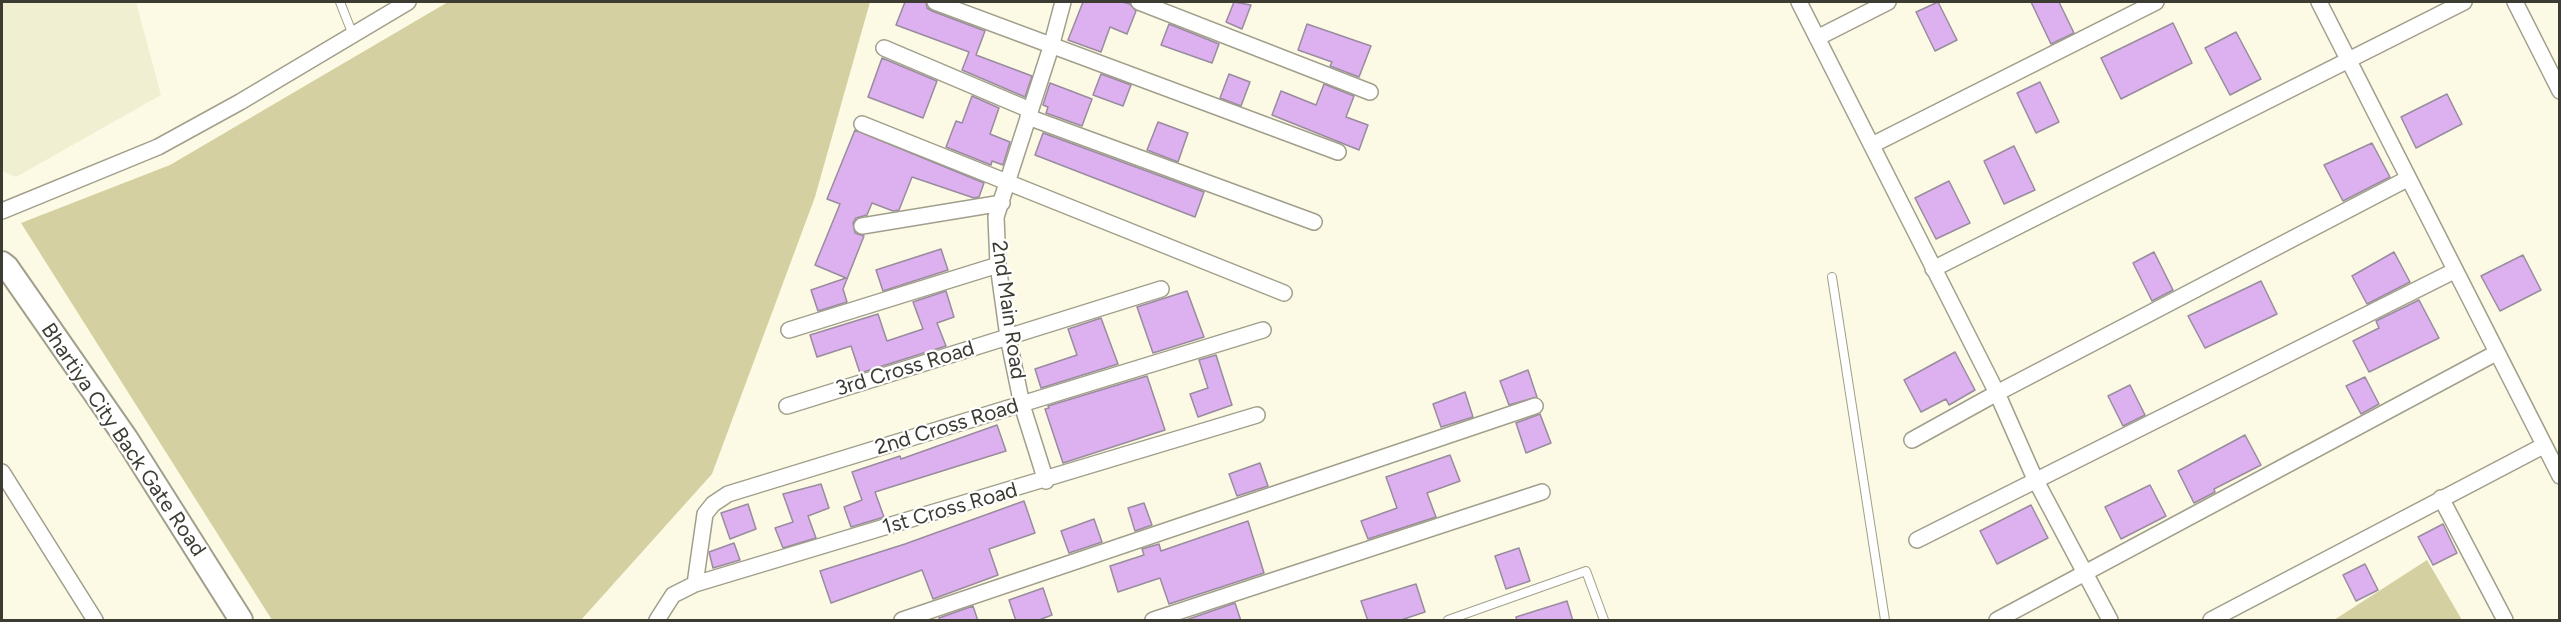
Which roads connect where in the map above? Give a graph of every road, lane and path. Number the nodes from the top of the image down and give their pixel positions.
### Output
1 (340, 2) edge
2 (408, 2) edge
3 (935, 2) edge
4 (1063, 2) edge
5 (1139, 2) edge
6 (1799, 2) edge
7 (1888, 2) edge
8 (2156, 2) edge
9 (2319, 2) edge
10 (2464, 2) edge
11 (2515, 2) edge
12 (353, 35) junction
13 (1817, 38) junction
14 (1051, 47) junction
15 (884, 48) dead end
16 (2348, 60) junction
17 (2559, 91) edge
18 (1370, 92) dead end
19 (1029, 114) junction
20 (862, 124) dead end
21 (1872, 145) junction
22 (1338, 152) dead end
23 (2408, 179) junction
24 (1009, 182) junction
25 (1002, 203) junction
26 (2, 210) edge
27 (1314, 222) dead end
28 (862, 226) dead end
29 (2, 263) edge
30 (998, 265) junction
31 (1933, 269) junction
32 (2454, 271) junction
33 (1832, 277) dead end
34 (1161, 289) dead end
35 (1284, 293) dead end
36 (789, 330) dead end
37 (1263, 330) dead end
38 (1008, 337) junction
39 (2496, 353) junction
40 (1997, 393) junction
41 (1022, 405) junction
42 (786, 406) dead end
43 (1534, 406) dead end
44 (1257, 416) dead end
45 (1912, 440) dead end
46 (2543, 446) junction
47 (2, 472) edge
48 (2559, 476) edge
49 (2035, 479) junction
50 (1046, 480) junction
51 (1542, 492) dead end
52 (2441, 498) junction
53 (1917, 540) dead end
54 (2085, 572) junction
55 (695, 584) junction
56 (95, 621) edge
57 (241, 621) edge
58 (657, 621) edge
59 (902, 621) edge
60 (1153, 621) edge
61 (1448, 621) edge
62 (1604, 621) edge
63 (1884, 621) edge
64 (1997, 621) edge
65 (2110, 621) edge
66 (2211, 621) edge
67 (2505, 621) edge

1 - 12 lane
2 - 12 street
3 - 14 street
4 - 14 street, 2nd Main Road
5 - 18 street
6 - 13 street
7 - 13 street
8 - 21 street
9 - 16 street
10 - 16 street
11 - 17 street
12 - 26 street
13 - 21 street
14 - 19 street, 2nd Main Road
14 - 22 street
15 - 19 street
16 - 23 street
16 - 31 street
19 - 24 street, 2nd Main Road
19 - 27 street
20 - 24 street
21 - 31 street
23 - 32 street
23 - 40 street
24 - 25 street, 2nd Main Road
24 - 35 street
25 - 28 street
25 - 30 street, 2nd Main Road
29 - 57 street, Bhartiya City Back Gate Road
30 - 36 street
30 - 38 street, 2nd Main Road
31 - 40 street
32 - 39 street
32 - 49 street
33 - 63 lane
34 - 38 street, 3rd Cross Road
37 - 41 street, 2nd Cross Road
38 - 41 street, 2nd Main Road
38 - 42 street, 3rd Cross Road
39 - 46 street
39 - 54 street
40 - 45 street
40 - 49 street
41 - 50 street, 2nd Main Road
41 - 55 street, 2nd Cross Road
43 - 59 street
44 - 50 street, 1st Cross Road
46 - 48 street
46 - 52 street
47 - 56 street
49 - 53 street
49 - 54 street
50 - 55 street, 1st Cross Road
51 - 60 street
52 - 66 street
52 - 67 street
54 - 64 street
54 - 65 street
55 - 58 street, 1st Cross Road
61 - 62 lane

